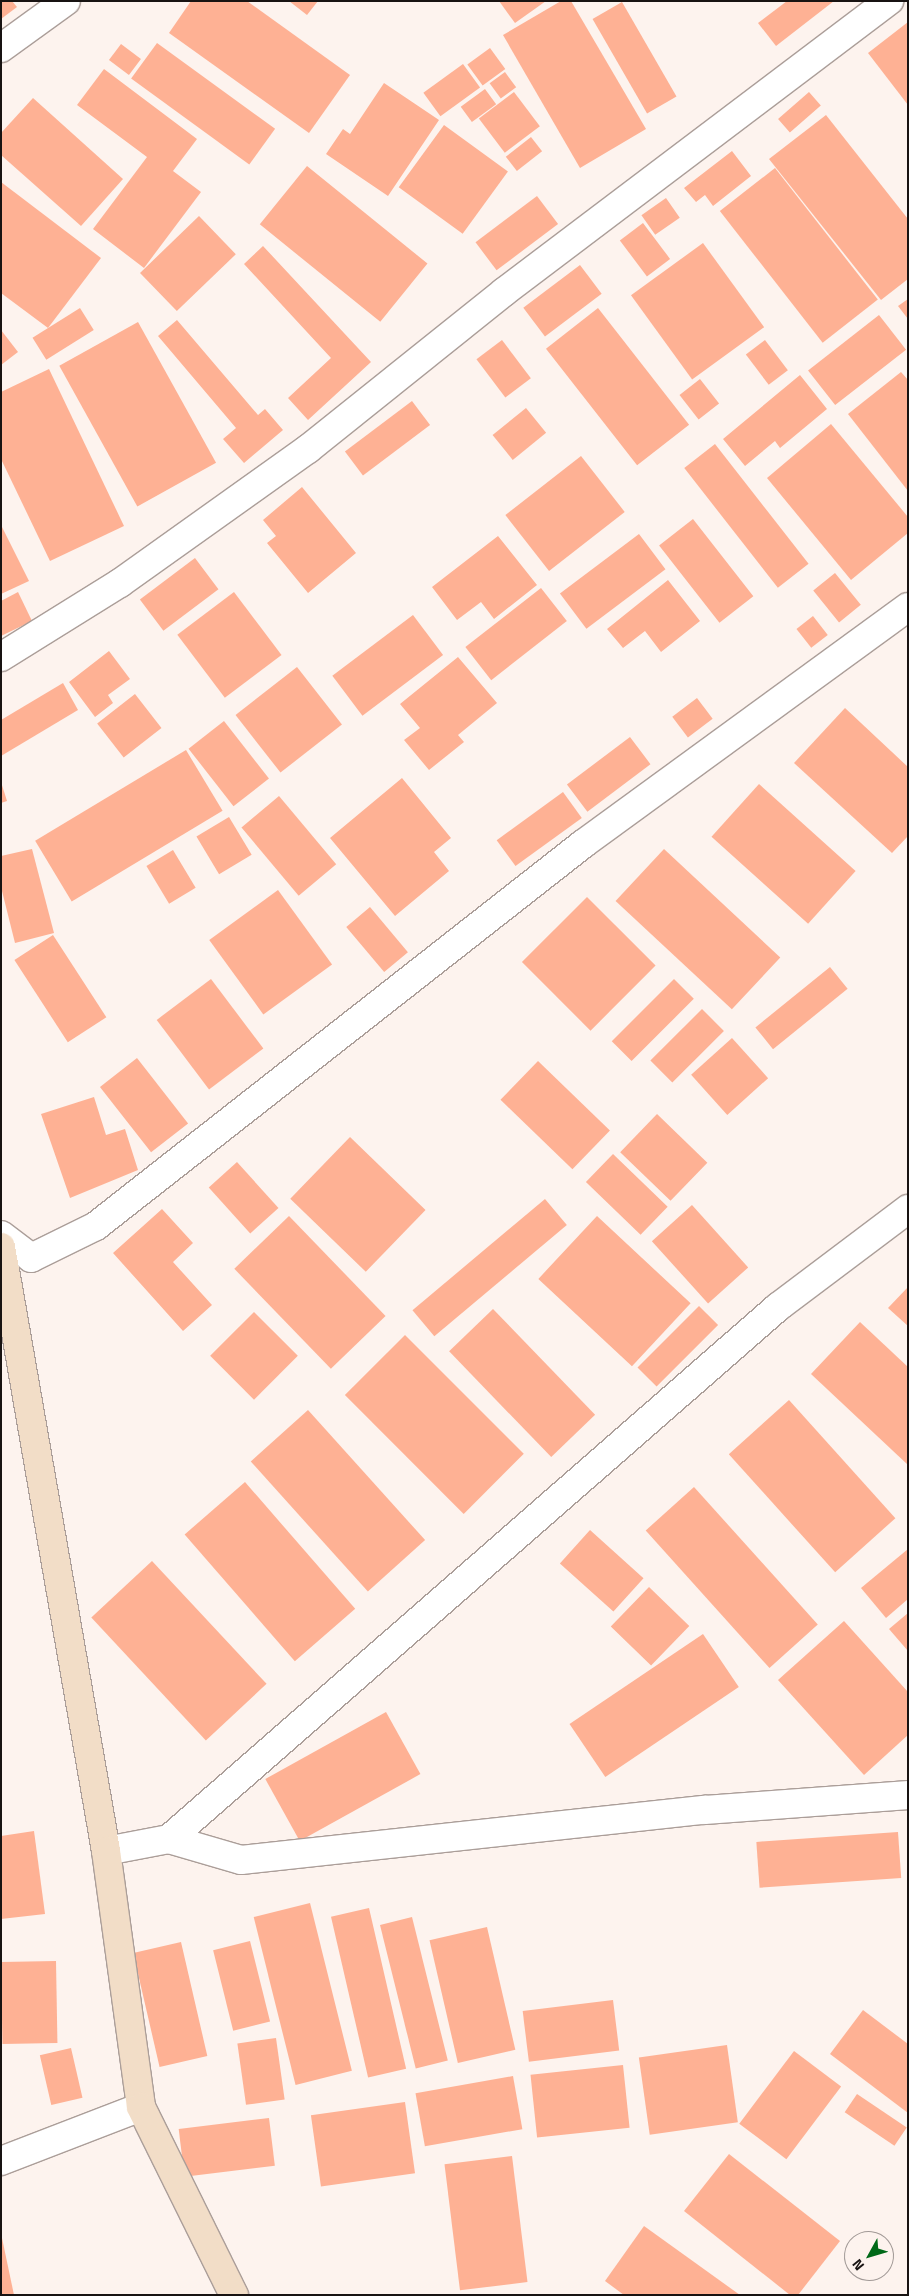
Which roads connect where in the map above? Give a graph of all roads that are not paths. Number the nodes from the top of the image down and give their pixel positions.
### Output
1 (66, 1) edge
2 (889, 1) edge
3 (1, 48) edge
4 (908, 607) edge
5 (1, 657) edge
6 (908, 1209) edge
7 (1, 1235) edge
8 (1, 1247) edge
9 (908, 1795) edge
10 (169, 1838) junction
11 (106, 1850) junction
12 (141, 2107) junction
13 (1, 2161) edge
14 (234, 2295) edge

1 - 3 street
2 - 5 street
4 - 7 street
6 - 10 street
8 - 11 street
9 - 10 street
10 - 11 street
11 - 12 street
12 - 13 street
12 - 14 street

